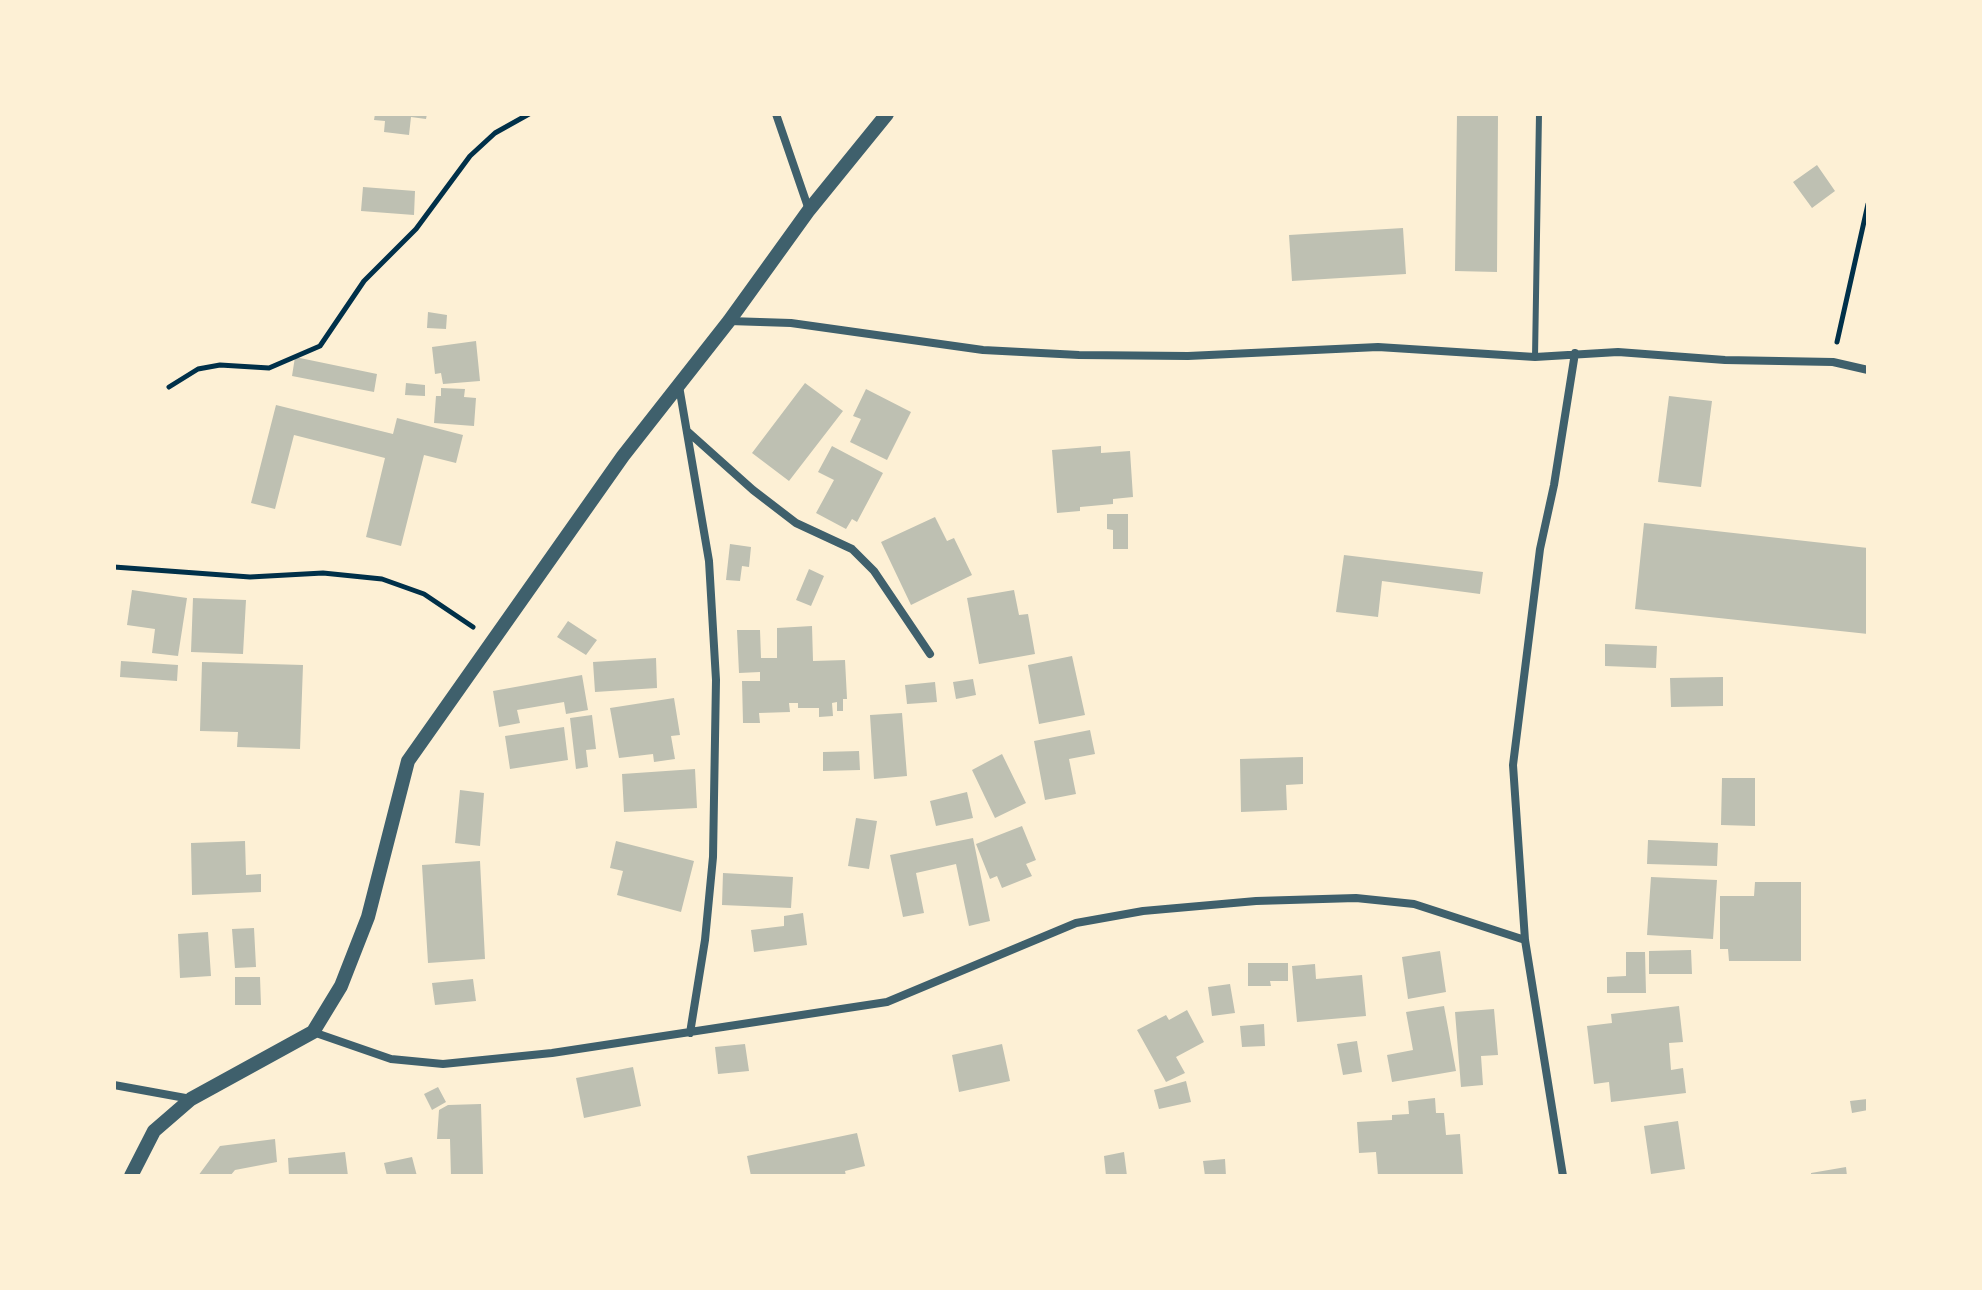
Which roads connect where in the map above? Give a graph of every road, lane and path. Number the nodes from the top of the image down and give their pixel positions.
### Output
1 (529, 114) edge
2 (776, 114) edge
3 (887, 114) edge
4 (1539, 114) edge
5 (1868, 204) edge
6 (809, 210) junction
7 (729, 321) junction
8 (1575, 353) junction
9 (1535, 357) junction
10 (1833, 362) junction
11 (1868, 370) edge
12 (679, 385) junction
13 (169, 387) dead end
14 (686, 430) junction
15 (114, 567) edge
16 (494, 640) junction
17 (930, 654) dead end
18 (1525, 940) junction
19 (313, 1032) junction
20 (690, 1033) junction
21 (114, 1085) edge
22 (191, 1099) junction
23 (131, 1176) edge
24 (1563, 1176) edge

1 - 13 path
2 - 6 street
3 - 6 street
4 - 9 lane
5 - 10 path
6 - 7 street
7 - 9 street
7 - 12 street
8 - 9 street
8 - 10 street
8 - 18 street
10 - 11 street
12 - 14 street
12 - 16 street
14 - 17 street
14 - 20 street
15 - 16 path
16 - 19 street
18 - 20 street
18 - 24 street
19 - 20 street
19 - 22 street
21 - 22 street
22 - 23 street

